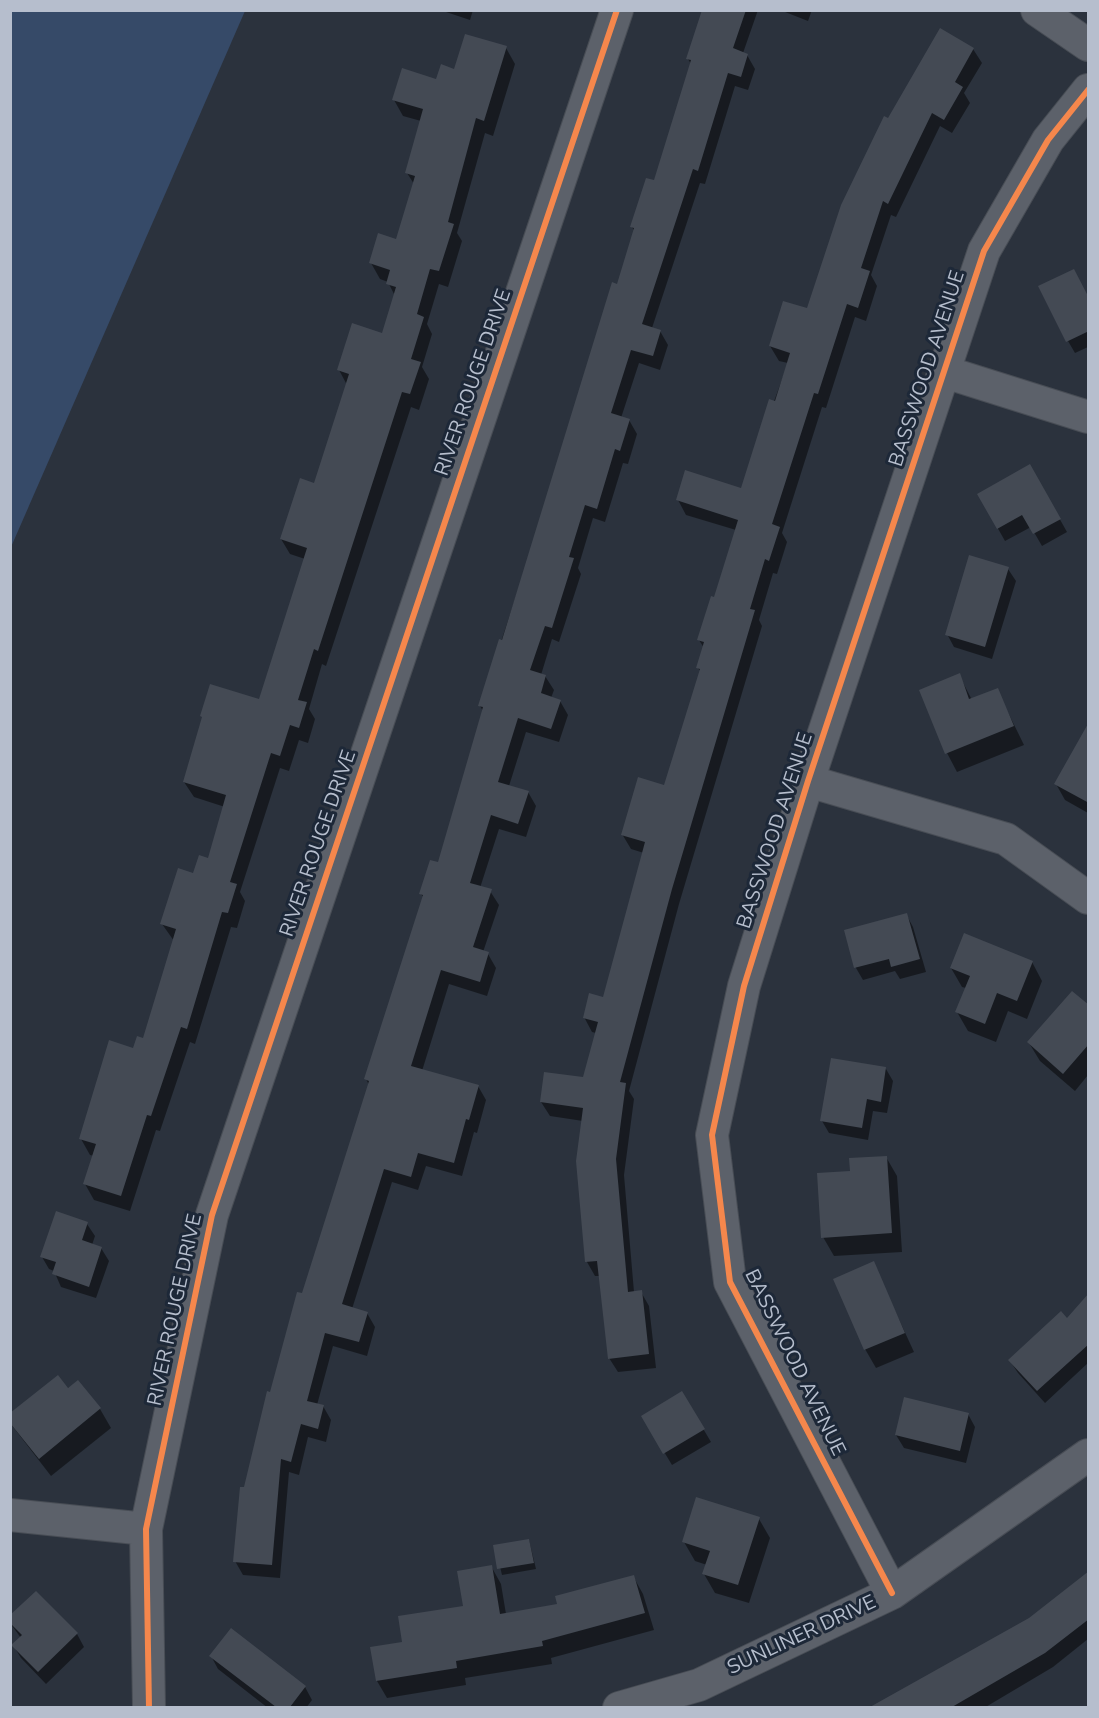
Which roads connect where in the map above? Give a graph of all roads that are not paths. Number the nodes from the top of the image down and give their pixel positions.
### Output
1 (617, 10) edge
2 (1037, 10) edge
3 (1089, 45) edge
4 (1089, 90) edge
5 (945, 372) junction
6 (1089, 417) edge
7 (808, 781) junction
8 (1089, 898) edge
9 (1089, 1455) edge
10 (10, 1515) edge
11 (146, 1529) junction
12 (892, 1593) junction
13 (149, 1707) edge
14 (619, 1707) edge

1 - 11 street, RIVER ROUGE DRIVE
2 - 3 street
4 - 5 street, BASSWOOD AVENUE
5 - 6 street
5 - 7 street, BASSWOOD AVENUE
7 - 8 street
7 - 12 street, BASSWOOD AVENUE
9 - 12 street, SUNLINER DRIVE
10 - 11 street
11 - 13 street, RIVER ROUGE DRIVE
12 - 14 street, SUNLINER DRIVE

